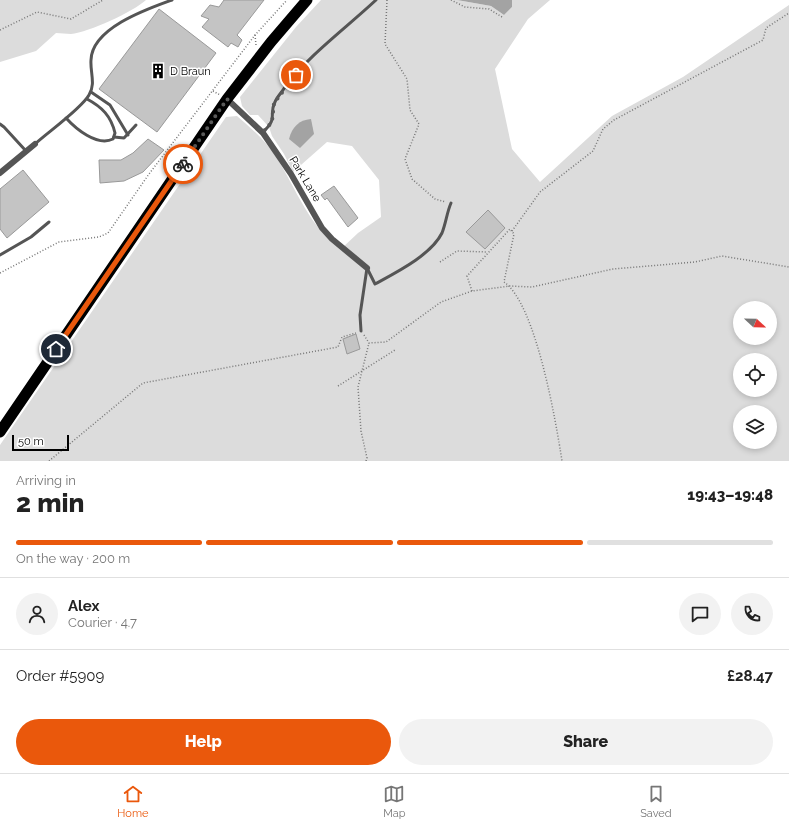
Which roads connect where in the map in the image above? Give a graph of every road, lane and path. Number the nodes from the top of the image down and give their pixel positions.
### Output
1 (103, 0) edge
2 (172, 0) edge
3 (287, 0) edge
4 (307, 0) edge
5 (376, 0) edge
6 (387, 0) edge
7 (451, 0) edge
8 (789, 13) edge
9 (502, 17) dead end
10 (0, 30) edge
11 (91, 92) junction
12 (87, 98) junction
13 (227, 99) junction
14 (66, 118) junction
15 (0, 124) edge
16 (136, 125) dead end
17 (263, 132) junction
18 (128, 135) junction
19 (114, 137) junction
20 (35, 144) joint
21 (26, 152) junction
22 (0, 173) edge
23 (451, 203) joint
24 (49, 222) dead end
25 (512, 231) junction
26 (487, 252) junction
27 (0, 255) edge
28 (440, 262) dead end
29 (789, 267) edge
30 (366, 268) junction
31 (0, 273) edge
32 (510, 286) junction
33 (472, 291) junction
34 (361, 331) junction
35 (369, 343) junction
36 (395, 350) dead end
37 (362, 370) junction
38 (338, 386) dead end
39 (0, 432) edge
40 (49, 461) edge
41 (366, 461) edge
42 (562, 461) edge

1 - 10 path
2 - 11 lane
3 - 31 path
4 - 13 highway
5 - 17 lane
6 - 23 path
7 - 9 path
8 - 25 path
11 - 12 lane
11 - 18 lane
12 - 14 lane
12 - 19 lane
13 - 17 street, Park Lane
13 - 39 highway
14 - 19 lane
14 - 20 lane
15 - 21 lane
16 - 18 lane
17 - 30 street, Park Lane
18 - 19 lane
20 - 21 street
21 - 22 street
23 - 30 lane
24 - 27 lane
25 - 26 path
25 - 32 path
26 - 28 path
26 - 33 path
29 - 32 path
30 - 34 lane
32 - 33 path
32 - 42 path
33 - 35 path
34 - 35 path
34 - 40 path
35 - 37 path
36 - 37 path
37 - 38 path
37 - 41 path

